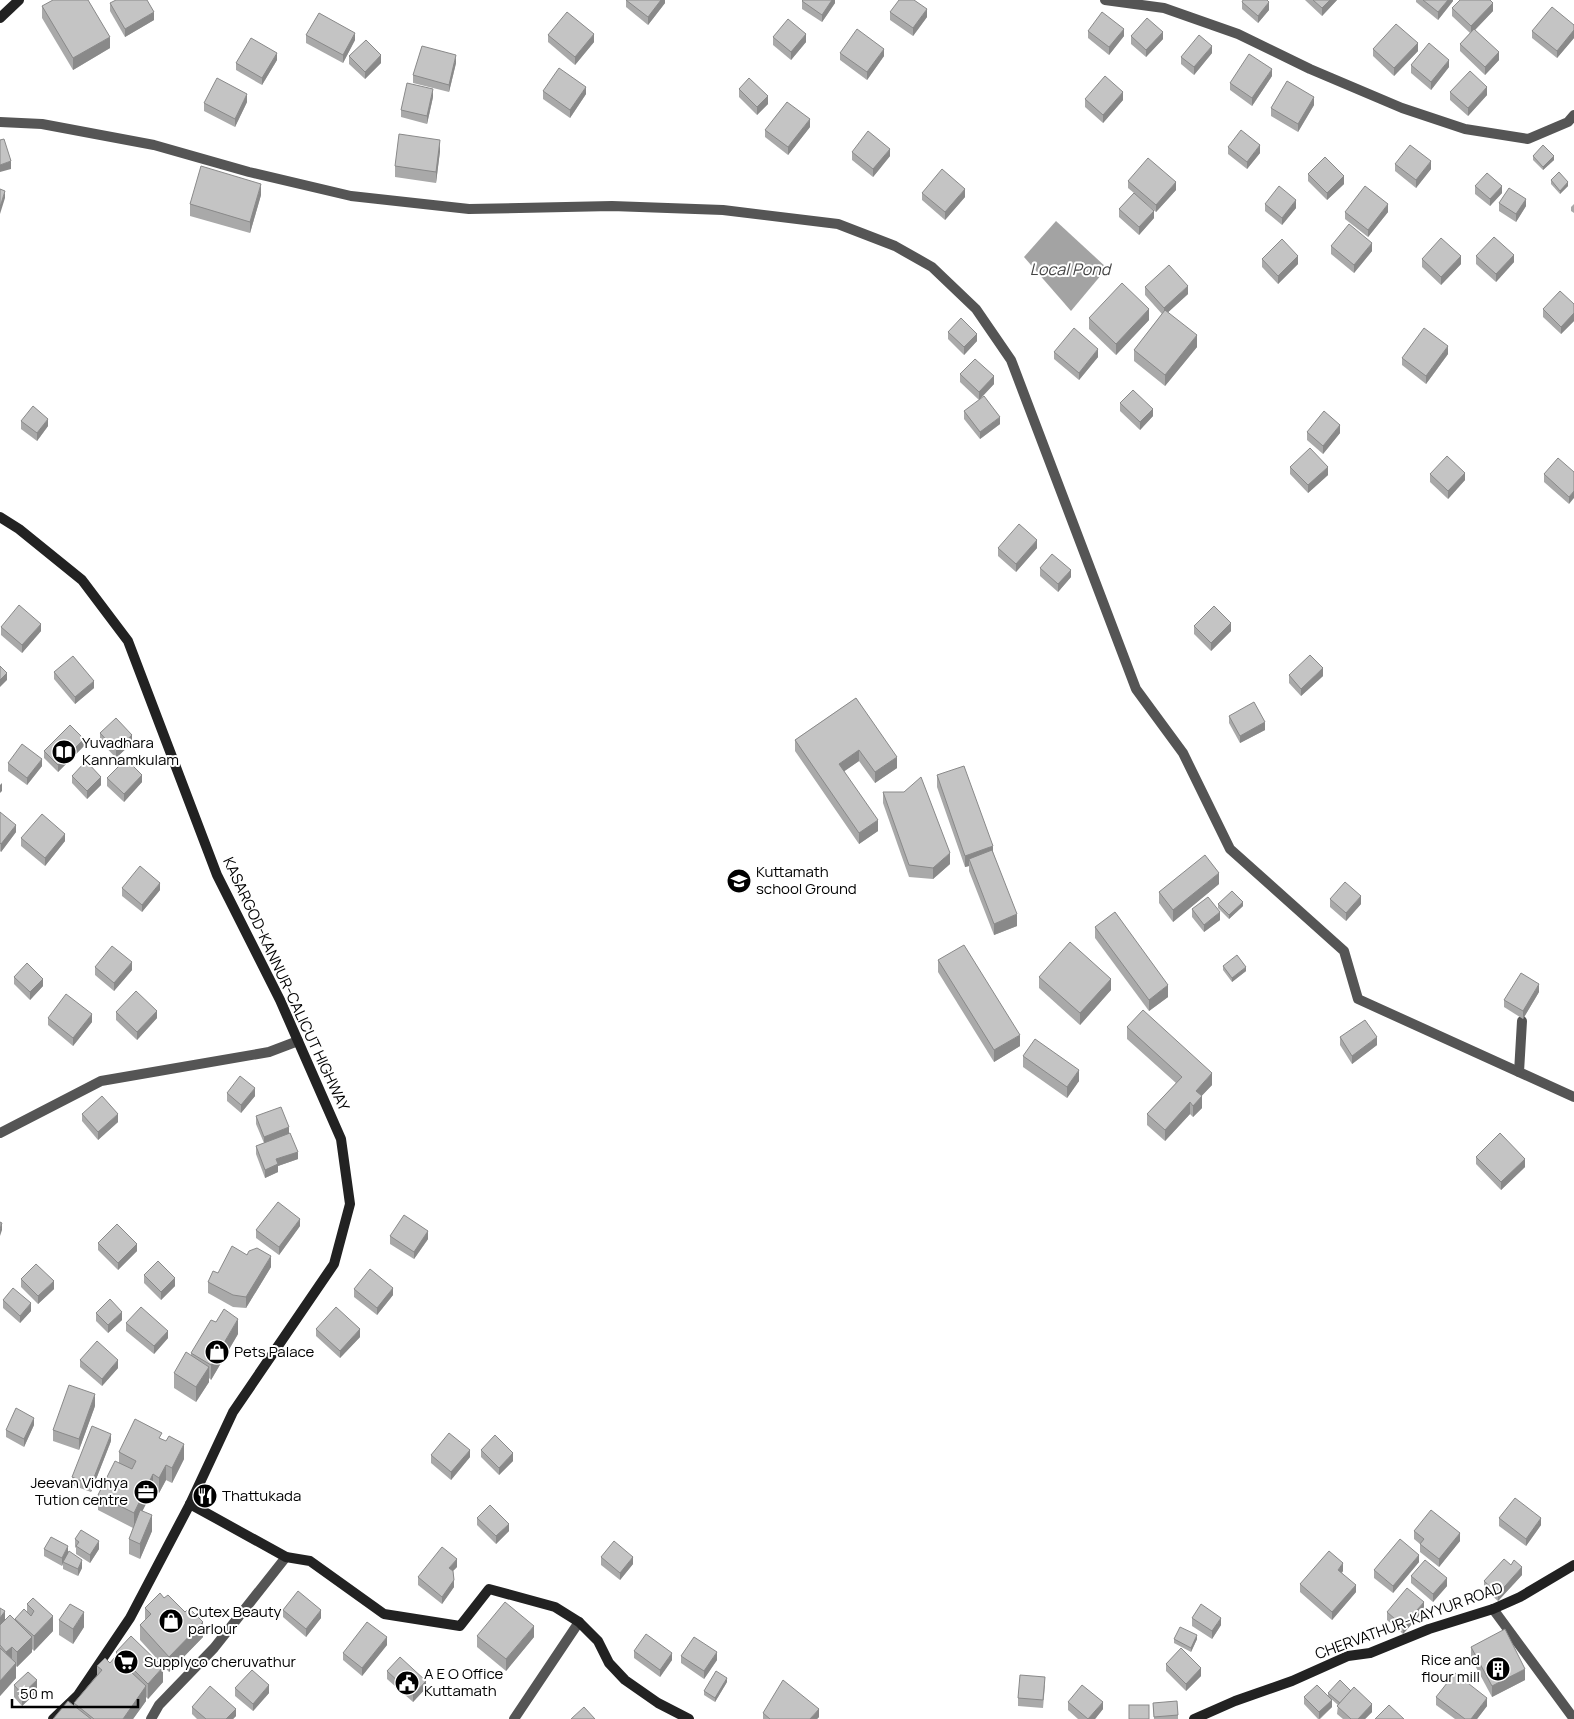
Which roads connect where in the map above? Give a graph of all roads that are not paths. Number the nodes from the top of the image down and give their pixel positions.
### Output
1 (19, 0) edge
2 (1105, 0) edge
3 (1122, 1) edge
4 (0, 18) edge
5 (1574, 115) edge
6 (0, 122) edge
7 (0, 517) edge
8 (1522, 1021) edge
9 (298, 1040) junction
10 (1519, 1072) junction
11 (1574, 1097) edge
12 (0, 1132) edge
13 (190, 1504) junction
14 (286, 1557) junction
15 (1574, 1565) edge
16 (1493, 1609) junction
17 (578, 1622) junction
18 (53, 1719) edge
19 (151, 1719) edge
20 (514, 1719) edge
21 (689, 1719) edge
22 (1194, 1719) edge
23 (1574, 1719) edge

1 - 4 main road
2 - 3 street
3 - 5 street
6 - 10 street
7 - 9 main road, KASARGOD-KANNUR-CALICUT HIGHWAY
8 - 10 street
9 - 12 street
9 - 13 main road, KASARGOD-KANNUR-CALICUT HIGHWAY
10 - 11 street
13 - 14 main road
13 - 18 main road, KASARGOD-KANNUR-CALICUT HIGHWAY
14 - 17 main road
14 - 19 street
15 - 16 main road, CHERVATHUR-KAYYUR ROAD
16 - 22 main road, CHERVATHUR-KAYYUR ROAD
16 - 23 street
17 - 20 street
17 - 21 main road

